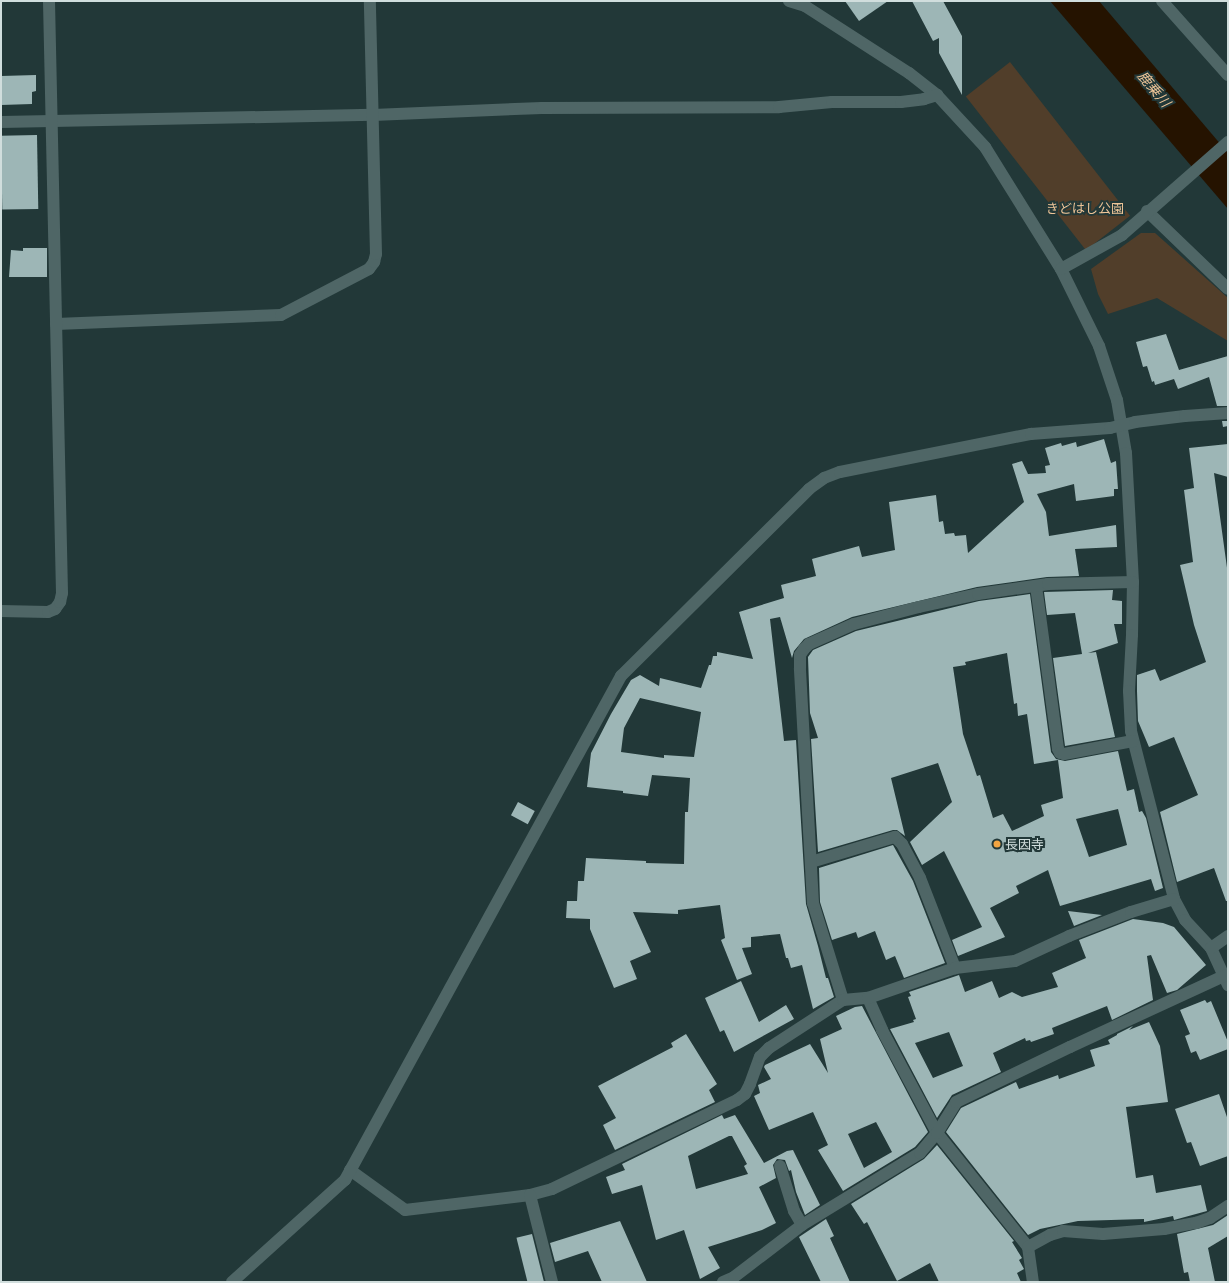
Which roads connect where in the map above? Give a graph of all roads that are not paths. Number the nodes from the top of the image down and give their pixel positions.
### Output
1 (49, 1) edge
2 (370, 1) edge
3 (790, 1) edge
4 (1162, 1) edge
5 (1228, 75) edge
6 (937, 95) junction
7 (373, 114) junction
8 (1, 122) edge
9 (52, 122) junction
10 (1228, 142) edge
11 (1147, 211) junction
12 (1061, 269) junction
13 (1228, 289) edge
14 (56, 324) junction
15 (1228, 413) edge
16 (1122, 424) junction
17 (1133, 582) junction
18 (1036, 586) junction
19 (1, 611) edge
20 (1133, 741) junction
21 (811, 862) junction
22 (1174, 899) junction
23 (1228, 936) edge
24 (1211, 948) junction
25 (955, 968) junction
26 (1226, 981) edge
27 (868, 998) junction
28 (843, 1000) junction
29 (937, 1133) junction
30 (780, 1166) dead end
31 (350, 1170) junction
32 (530, 1195) junction
33 (1228, 1206) edge
34 (802, 1225) junction
35 (1028, 1247) junction
36 (232, 1282) edge
37 (552, 1282) edge
38 (723, 1282) edge
39 (1033, 1282) edge

1 - 9 street
2 - 7 street
3 - 6 street
4 - 5 street
6 - 7 street
6 - 12 street
7 - 9 street
7 - 14 street
8 - 9 street
9 - 14 street
10 - 11 street
11 - 12 street
11 - 13 street
12 - 16 street
14 - 19 street
15 - 16 street
16 - 17 street
16 - 31 street
17 - 18 street
17 - 20 street
18 - 20 street
18 - 21 street
20 - 22 street
21 - 25 street
21 - 28 street
22 - 24 street
22 - 25 street
23 - 24 street
24 - 26 street
25 - 27 street
26 - 29 street
27 - 28 street
27 - 29 street
28 - 32 street
29 - 34 street
29 - 35 street
30 - 34 street
31 - 32 street
31 - 36 street
32 - 37 street
33 - 35 street
34 - 38 street
35 - 39 street

